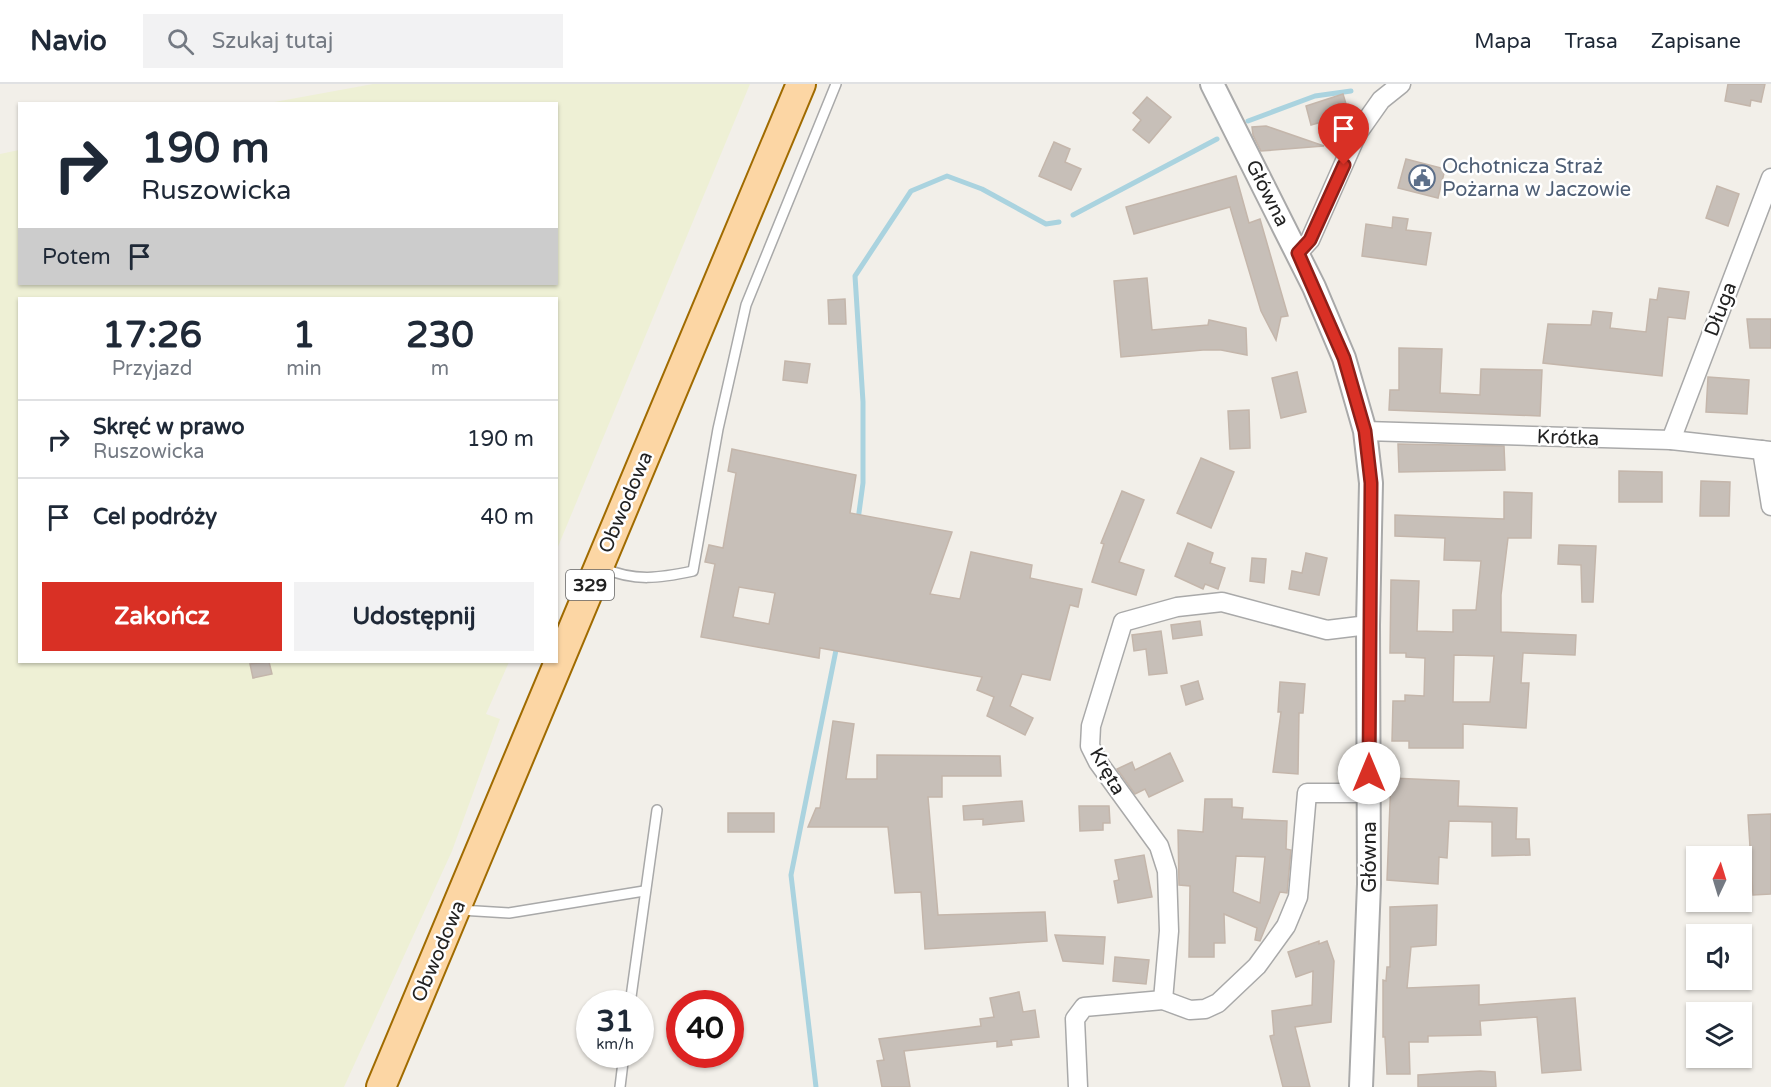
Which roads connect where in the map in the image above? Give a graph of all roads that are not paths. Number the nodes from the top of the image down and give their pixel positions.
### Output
1 (801, 84) edge
2 (836, 84) edge
3 (1212, 84) edge
4 (1401, 84) edge
5 (1771, 178) edge
6 (1298, 253) junction
7 (1365, 431) junction
8 (1671, 440) junction
9 (1767, 450) edge
10 (1771, 506) edge
11 (598, 566) junction
12 (1368, 626) junction
13 (558, 662) edge
14 (558, 663) edge
15 (1369, 793) junction
16 (657, 810) dead end
17 (644, 891) junction
18 (455, 909) junction
19 (632, 990) edge
20 (1163, 1000) junction
21 (622, 1068) edge
22 (381, 1087) edge
23 (620, 1087) edge
24 (1078, 1087) edge
25 (1361, 1087) edge

1 - 11 main road, Obwodowa / 329
2 - 11 lane
3 - 6 street, Główna
4 - 6 street
5 - 8 street, Długa
6 - 7 street, Główna
7 - 8 street, Krótka
7 - 12 street, Główna
8 - 9 street, Krótka
9 - 10 street
11 - 13 main road, Obwodowa / 329
12 - 15 street, Główna
12 - 20 street, Kręta
14 - 18 main road, Obwodowa / 329
15 - 20 street
15 - 25 street, Główna
16 - 17 lane
17 - 18 lane
17 - 19 lane
18 - 22 main road, Obwodowa / 329
20 - 24 street
21 - 23 lane

